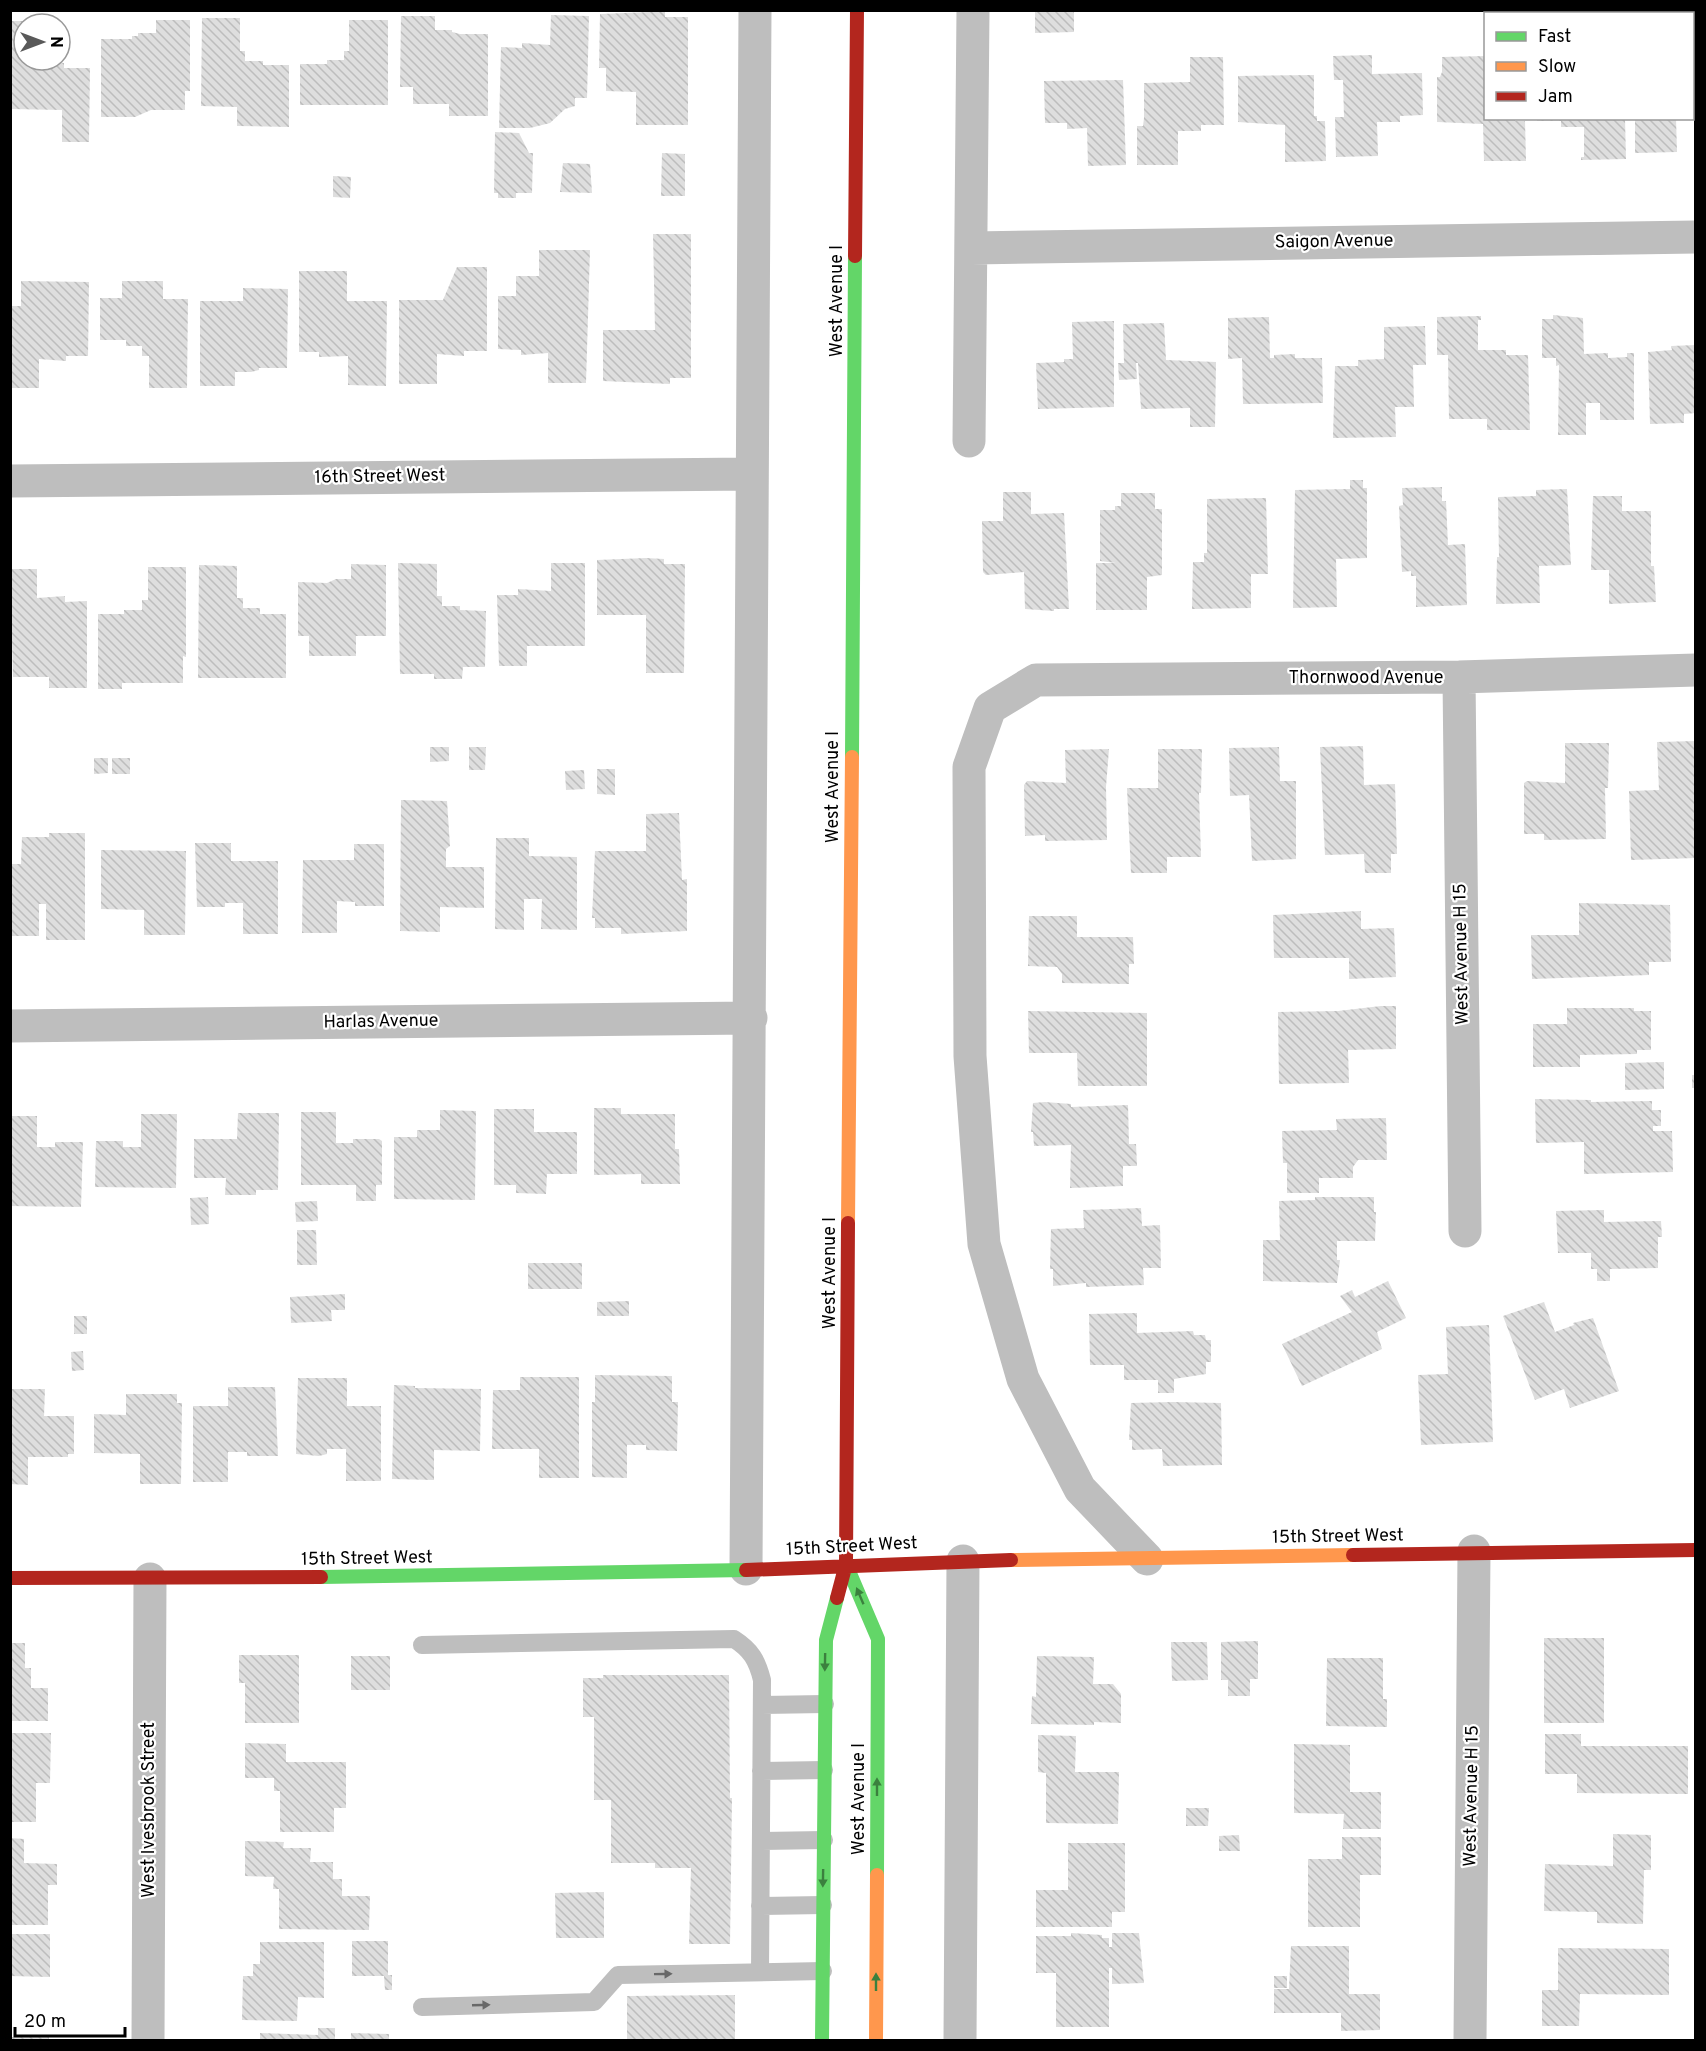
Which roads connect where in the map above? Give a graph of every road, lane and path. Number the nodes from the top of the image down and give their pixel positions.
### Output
1 (755, 10) edge
2 (857, 10) edge
3 (973, 10) edge
4 (1695, 237) edge
5 (972, 248) junction
6 (969, 441) dead end
7 (750, 474) junction
8 (10, 481) edge
9 (1695, 670) edge
10 (1458, 677) junction
11 (751, 1018) junction
12 (10, 1026) edge
13 (1465, 1231) dead end
14 (1695, 1550) edge
15 (1474, 1551) junction
16 (1147, 1559) junction
17 (963, 1561) junction
18 (846, 1564) junction
19 (746, 1569) junction
20 (10, 1578) edge
21 (150, 1579) junction
22 (422, 1645) dead end
23 (825, 1704) junction
24 (762, 1705) junction
25 (824, 1770) junction
26 (761, 1771) junction
27 (824, 1840) junction
28 (761, 1841) junction
29 (823, 1905) junction
30 (760, 1906) junction
31 (822, 1971) junction
32 (760, 1972) junction
33 (422, 2007) dead end
34 (148, 2040) edge
35 (822, 2040) edge
36 (876, 2040) edge
37 (960, 2040) edge
38 (1470, 2040) edge

1 - 7 street
2 - 18 main road, West Avenue I
3 - 5 street
4 - 5 street, Saigon Avenue
5 - 6 street
7 - 8 street, 16th Street West
7 - 11 street
9 - 10 street, Thornwood Avenue
10 - 13 street, West Avenue H 15
10 - 16 street, Thornwood Avenue
11 - 12 street, Harlas Avenue
11 - 19 street
14 - 15 main road, 15th Street West
15 - 16 main road, 15th Street West
15 - 38 street, West Avenue H 15
16 - 17 main road, 15th Street West
17 - 18 main road, 15th Street West
17 - 37 street
18 - 19 main road, 15th Street West
18 -> 23 main road, West Avenue I
36 -> 18 main road, West Avenue I
19 - 21 main road, 15th Street West
20 - 21 main road, 15th Street West
21 - 34 street, West Ivesbrook Street
22 - 24 lane
23 - 24 lane
23 - 25 main road, West Avenue I
24 - 26 lane
25 - 26 lane
25 - 27 main road, West Avenue I
26 - 28 lane
27 - 28 lane
27 -> 29 main road, West Avenue I
28 - 30 lane
29 - 30 lane
29 - 31 main road, West Avenue I
30 - 32 lane
31 - 32 lane
31 - 35 main road, West Avenue I
33 -> 32 lane

